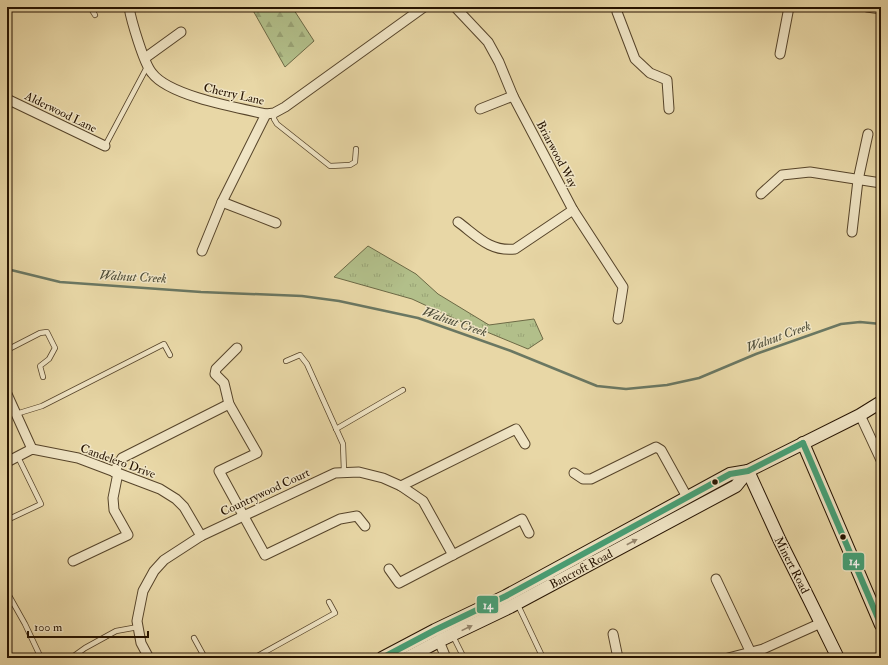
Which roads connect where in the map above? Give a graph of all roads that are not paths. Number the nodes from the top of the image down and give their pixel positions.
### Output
1 (90, 7) edge
2 (424, 7) edge
3 (455, 7) edge
4 (617, 7) edge
5 (789, 7) edge
6 (867, 7) edge
7 (129, 8) edge
8 (881, 9) edge
9 (95, 15) dead end
10 (181, 32) dead end
11 (780, 54) dead end
12 (146, 62) junction
13 (513, 96) junction
14 (7, 99) edge
15 (480, 109) dead end
16 (668, 109) dead end
17 (270, 113) junction
18 (868, 134) dead end
19 (105, 146) joint
20 (356, 149) dead end
21 (858, 180) junction
22 (881, 183) edge
23 (762, 194) dead end
24 (222, 202) junction
25 (573, 210) junction
26 (458, 222) dead end
27 (276, 223) dead end
28 (852, 232) dead end
29 (202, 251) dead end
30 (618, 319) dead end
31 (237, 348) dead end
32 (7, 350) edge
33 (170, 355) dead end
34 (286, 361) dead end
35 (44, 377) dead end
36 (403, 390) dead end
37 (7, 394) edge
38 (881, 402) edge
39 (229, 404) junction
40 (9, 405) edge
41 (16, 414) junction
42 (860, 415) junction
43 (336, 429) junction
44 (803, 443) junction
45 (525, 444) dead end
46 (32, 449) junction
47 (18, 457) junction
48 (881, 460) edge
49 (7, 462) edge
50 (748, 471) junction
51 (116, 472) junction
52 (344, 473) junction
53 (574, 473) dead end
54 (401, 486) junction
55 (687, 497) junction
56 (244, 516) junction
57 (7, 520) edge
58 (365, 526) dead end
59 (528, 533) dead end
60 (201, 536) junction
61 (453, 555) junction
62 (73, 560) dead end
63 (389, 568) dead end
64 (716, 579) dead end
65 (7, 592) edge
66 (329, 602) dead end
67 (517, 603) junction
68 (821, 623) junction
69 (881, 625) edge
70 (138, 627) junction
71 (613, 634) dead end
72 (452, 635) junction
73 (194, 638) dead end
74 (439, 641) junction
75 (751, 653) junction
76 (41, 658) edge
77 (71, 658) edge
78 (149, 658) edge
79 (205, 658) edge
80 (254, 658) edge
81 (382, 658) edge
82 (407, 658) edge
83 (446, 658) edge
84 (464, 658) edge
85 (543, 658) edge
86 (618, 658) edge
87 (728, 658) edge
88 (838, 658) edge

1 - 9 lane
2 - 17 street, Cherry Lane
3 - 13 street, Briarwood Way
4 - 16 street
5 - 11 street
6 - 8 street
7 - 12 street, Cherry Lane
10 - 12 street
12 - 17 street, Cherry Lane
12 - 19 lane
13 - 15 street
13 - 25 street, Briarwood Way
14 - 19 street, Alderwood Lane
17 - 20 lane
17 - 24 street
18 - 21 street
21 - 22 street
21 - 23 street
21 - 28 street
24 - 27 street
24 - 29 street
25 - 26 street
25 - 30 street, Briarwood Way
31 - 39 street
32 - 35 lane
33 - 41 lane
34 - 43 lane
36 - 43 lane
37 - 40 street
38 - 42 street, Bancroft Road
39 - 51 street
39 - 56 street
40 - 41 street
41 - 46 street
42 - 44 street, Bancroft Road
42 - 48 street
43 - 52 lane
44 - 50 street, Bancroft Road
44 - 69 street
45 - 54 street
46 - 47 street
46 - 51 street, Candelero Drive
47 - 49 street
47 - 57 lane
50 - 55 street, Bancroft Road
67 -> 50 street, Bancroft Road
50 - 68 street, Minert Road
51 - 60 street, Candelero Drive
51 - 62 street
52 - 54 street, Countrywood Court
52 - 56 street, Countrywood Court
53 - 55 street
54 - 61 street, Countrywood Court
55 - 81 street, Bancroft Road
56 - 58 street
56 - 60 street, Countrywood Court
59 - 61 street
60 - 70 street, Countrywood Court
61 - 63 street
64 - 75 street
65 - 76 lane
66 - 80 lane
72 -> 67 street, Bancroft Road
67 - 85 lane
68 - 75 street
68 - 88 street, Minert Road
70 - 77 lane
70 - 78 street, Countrywood Court
71 - 86 street
72 - 74 street, Bancroft Road
72 - 84 lane
73 - 79 lane
74 - 82 street, Bancroft Road
74 - 83 street
75 - 87 street

